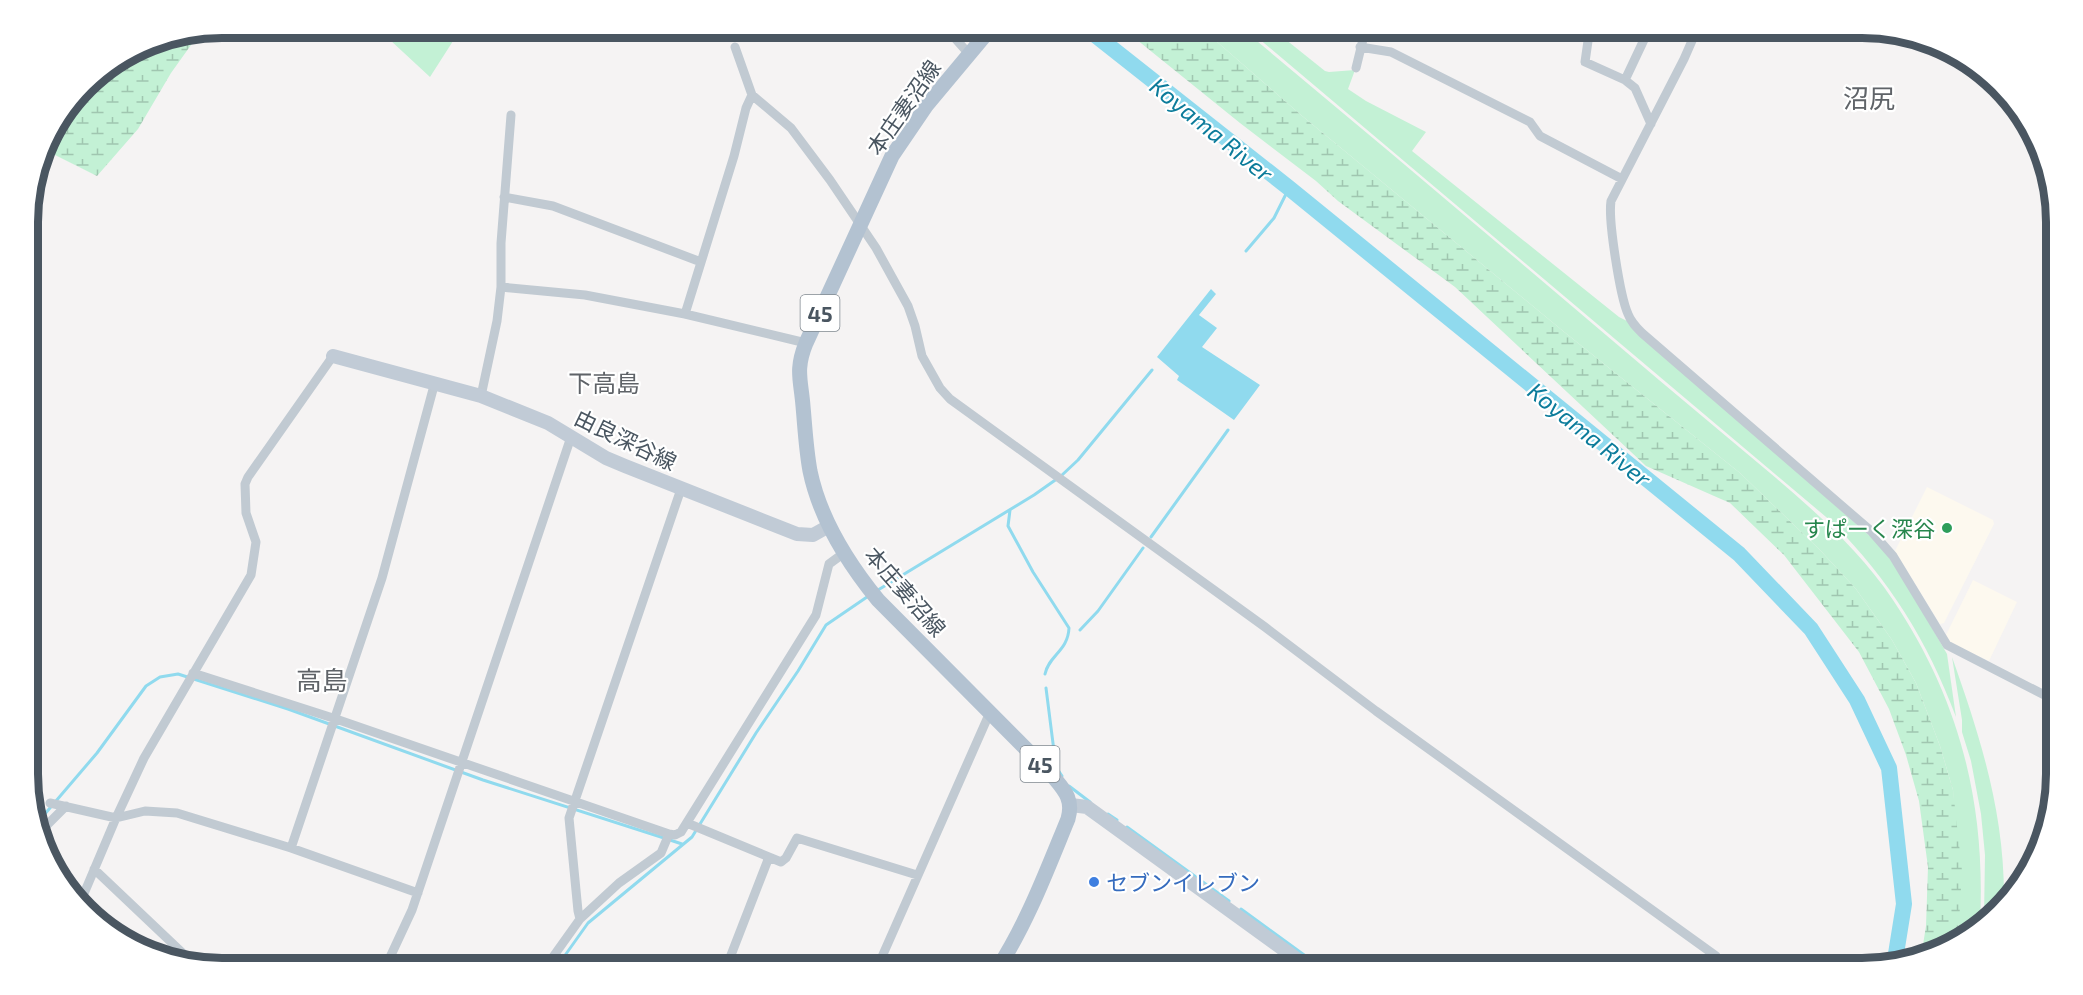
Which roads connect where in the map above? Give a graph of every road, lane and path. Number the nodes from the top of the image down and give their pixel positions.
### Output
1 (957, 38) edge
2 (983, 38) edge
3 (1362, 38) edge
4 (1588, 38) edge
5 (1646, 38) edge
6 (1693, 38) edge
7 (735, 47) dead end
8 (1360, 47) junction
9 (972, 51) junction
10 (1356, 68) dead end
11 (1625, 80) junction
12 (752, 95) junction
13 (511, 115) dead end
14 (1651, 124) junction
15 (1622, 179) junction
16 (504, 197) junction
17 (860, 224) junction
18 (701, 262) junction
19 (501, 288) junction
20 (685, 314) junction
21 (806, 344) junction
22 (333, 356) joint
23 (435, 382) junction
24 (481, 396) junction
25 (571, 438) junction
26 (681, 489) junction
27 (829, 526) junction
28 (844, 553) junction
29 (193, 673) junction
30 (2046, 696) edge
31 (991, 715) junction
32 (336, 719) junction
33 (460, 764) junction
34 (574, 802) junction
35 (50, 803) dead end
36 (63, 805) junction
37 (1071, 805) junction
38 (116, 818) junction
39 (687, 823) junction
40 (46, 826) edge
41 (669, 835) junction
42 (291, 848) junction
43 (770, 857) junction
44 (94, 869) junction
45 (917, 875) junction
46 (418, 893) junction
47 (83, 895) edge
48 (580, 919) junction
49 (183, 953) edge
50 (1716, 956) dead end
51 (1294, 957) edge
52 (390, 958) edge
53 (552, 958) edge
54 (730, 958) edge
55 (881, 958) edge
56 (1004, 958) edge

1 - 9 street
2 - 9 main road, 45
3 - 8 street
4 - 11 street
5 - 11 street
6 - 14 street
7 - 12 street
8 - 10 street
8 - 15 street
9 - 17 main road, 本庄妻沼線 / 45
11 - 14 street
12 - 17 street
12 - 18 street
13 - 16 street
14 - 15 street
15 - 30 street
16 - 18 street
16 - 19 street
17 - 21 main road, 本庄妻沼線 / 45
17 - 50 street
18 - 20 street
19 - 20 street
19 - 24 street
20 - 21 street
21 - 27 main road, 本庄妻沼線 / 45
22 - 23 main road, 由良深谷線
22 - 29 street
23 - 24 main road, 由良深谷線
23 - 32 street
24 - 25 main road, 由良深谷線
25 - 26 main road, 由良深谷線
25 - 33 street
26 - 27 main road, 由良深谷線
26 - 34 street
27 - 28 main road, 本庄妻沼線 / 45
28 - 31 main road, 本庄妻沼線 / 45
28 - 39 street
29 - 32 street
29 - 38 street
31 - 37 main road, 本庄妻沼線 / 45
31 - 45 street
32 - 33 street
32 - 42 street
33 - 34 street
33 - 46 street
34 - 41 street
34 - 48 street
35 - 36 street
36 - 38 street
36 - 40 street
37 - 51 main road
37 - 56 main road, 45
38 - 42 street
38 - 44 street
39 - 41 street
39 - 43 street
41 - 48 street
42 - 46 street
43 - 45 street
43 - 54 street
44 - 47 street
44 - 49 street
45 - 55 street
46 - 52 street
48 - 53 street

